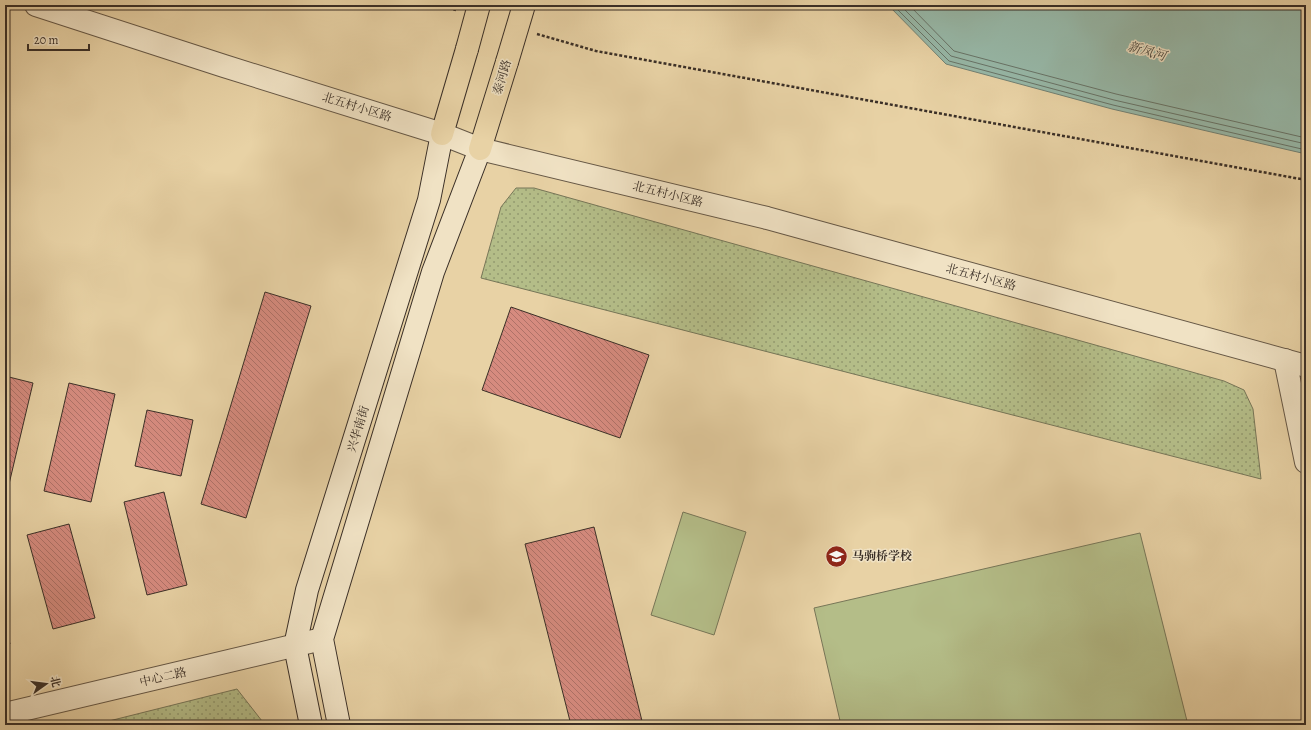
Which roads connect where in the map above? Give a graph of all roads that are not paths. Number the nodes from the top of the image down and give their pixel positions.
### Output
1 (36, 5) edge
2 (480, 5) edge
3 (524, 5) edge
4 (442, 134) junction
5 (480, 149) junction
6 (1285, 360) junction
7 (1306, 366) edge
8 (1306, 462) edge
9 (322, 639) junction
10 (295, 646) junction
11 (5, 714) edge
12 (312, 725) edge
13 (339, 725) edge

1 - 4 street, 北五村小区路
2 - 4 main road, bridge
3 - 5 main road, 泰河路, bridge
4 - 5 street, 北五村小区路
4 - 10 street, 兴华南街
5 - 6 street, 北五村小区路
5 - 9 street
6 - 7 street, 北五村小区路
6 - 8 street
9 - 10 street, 中心二路
9 - 13 street
10 - 11 street, 中心二路
10 - 12 street, 兴华南街

